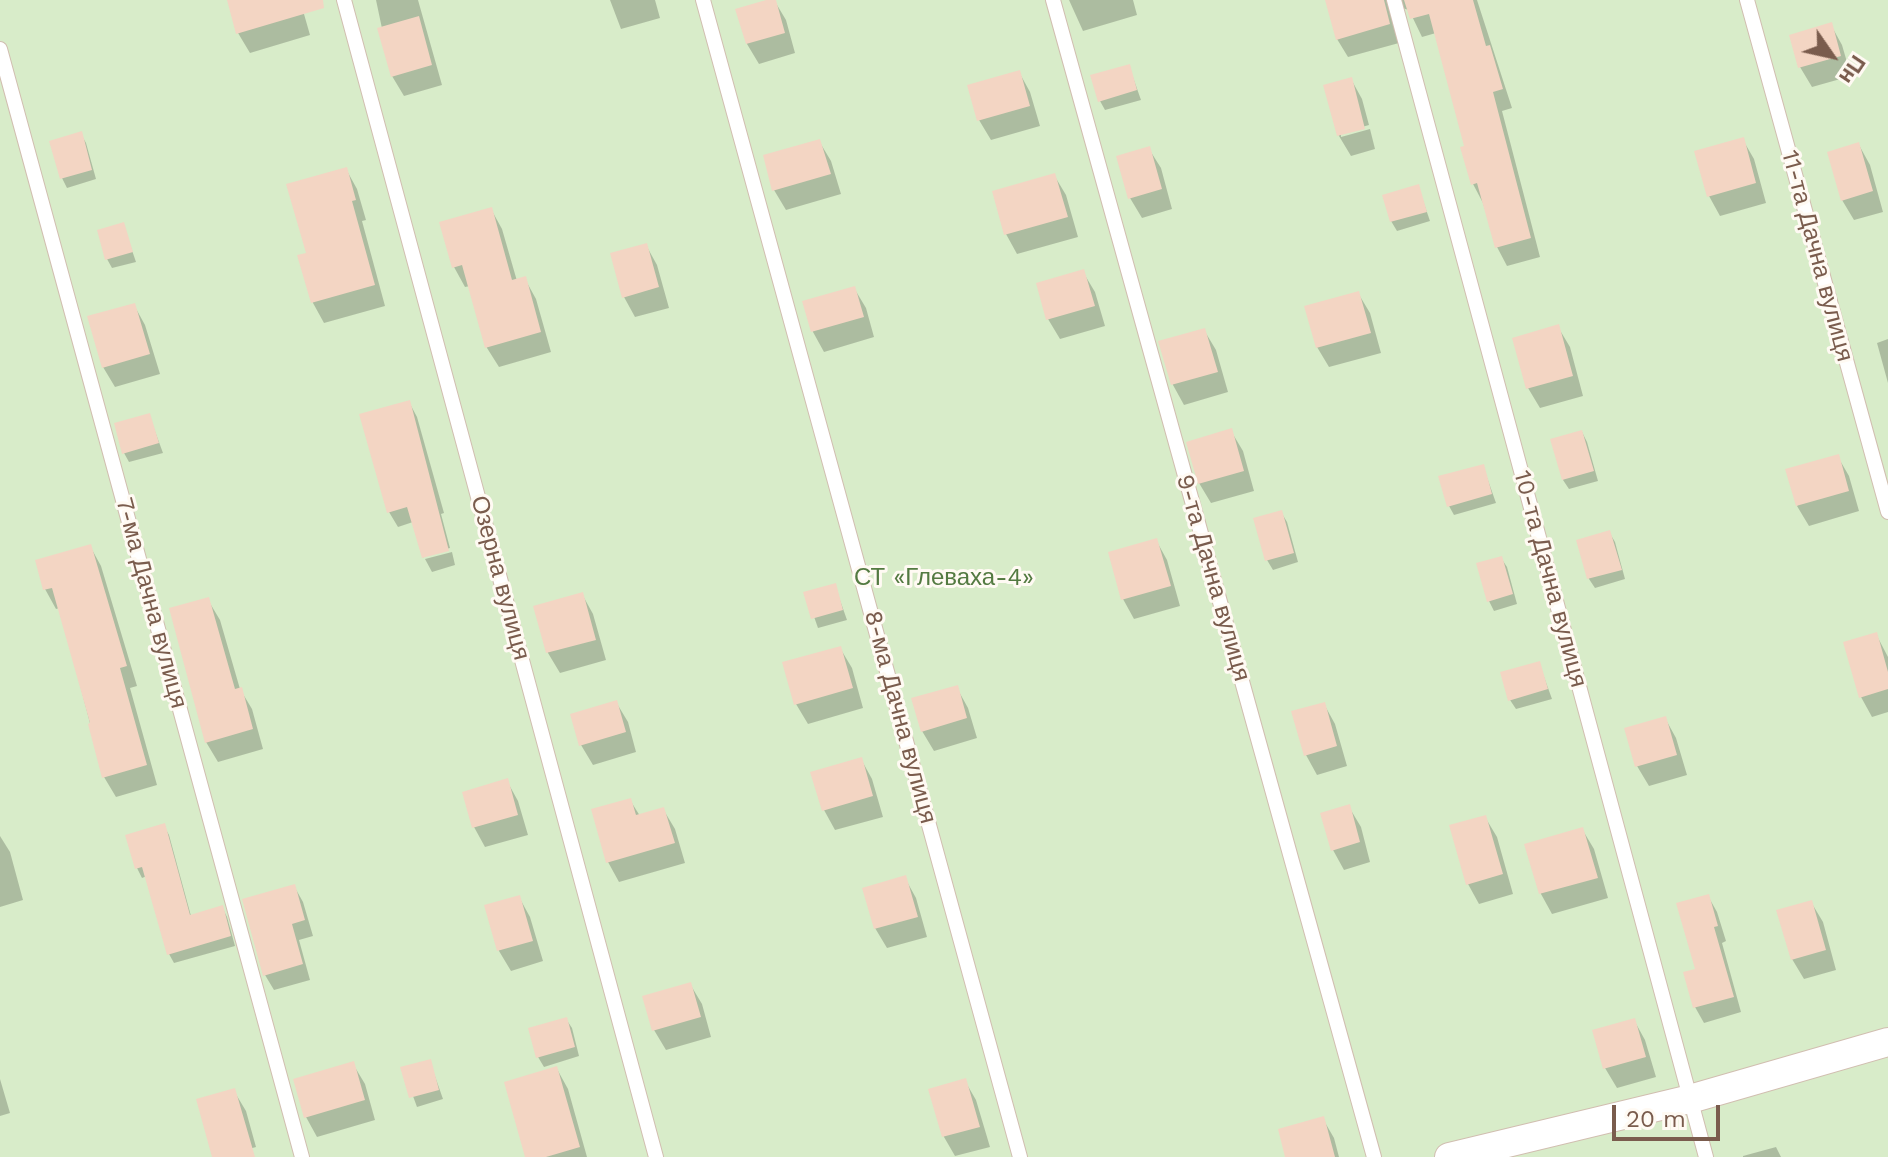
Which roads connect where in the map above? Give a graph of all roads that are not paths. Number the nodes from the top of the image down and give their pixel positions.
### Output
1 (344, 0) edge
2 (703, 0) edge
3 (1053, 0) edge
4 (1394, 0) edge
5 (1747, 0) edge
6 (0, 49) edge
7 (1888, 512) edge
8 (1888, 1042) edge
9 (1690, 1099) junction
10 (302, 1157) edge
11 (656, 1157) edge
12 (1020, 1157) edge
13 (1374, 1157) edge
14 (1449, 1157) edge
15 (1706, 1157) edge

1 - 11 lane, Озерна вулиця
2 - 12 lane, 8-ма Дачна вулиця
3 - 13 lane, 9-та Дачна вулиця
4 - 9 lane, 10-та Дачна вулиця
5 - 7 lane, 11-та Дачна вулиця
6 - 10 lane, 7-ма Дачна вулиця
8 - 9 street
9 - 14 street
9 - 15 lane, 10-та Дачна вулиця

